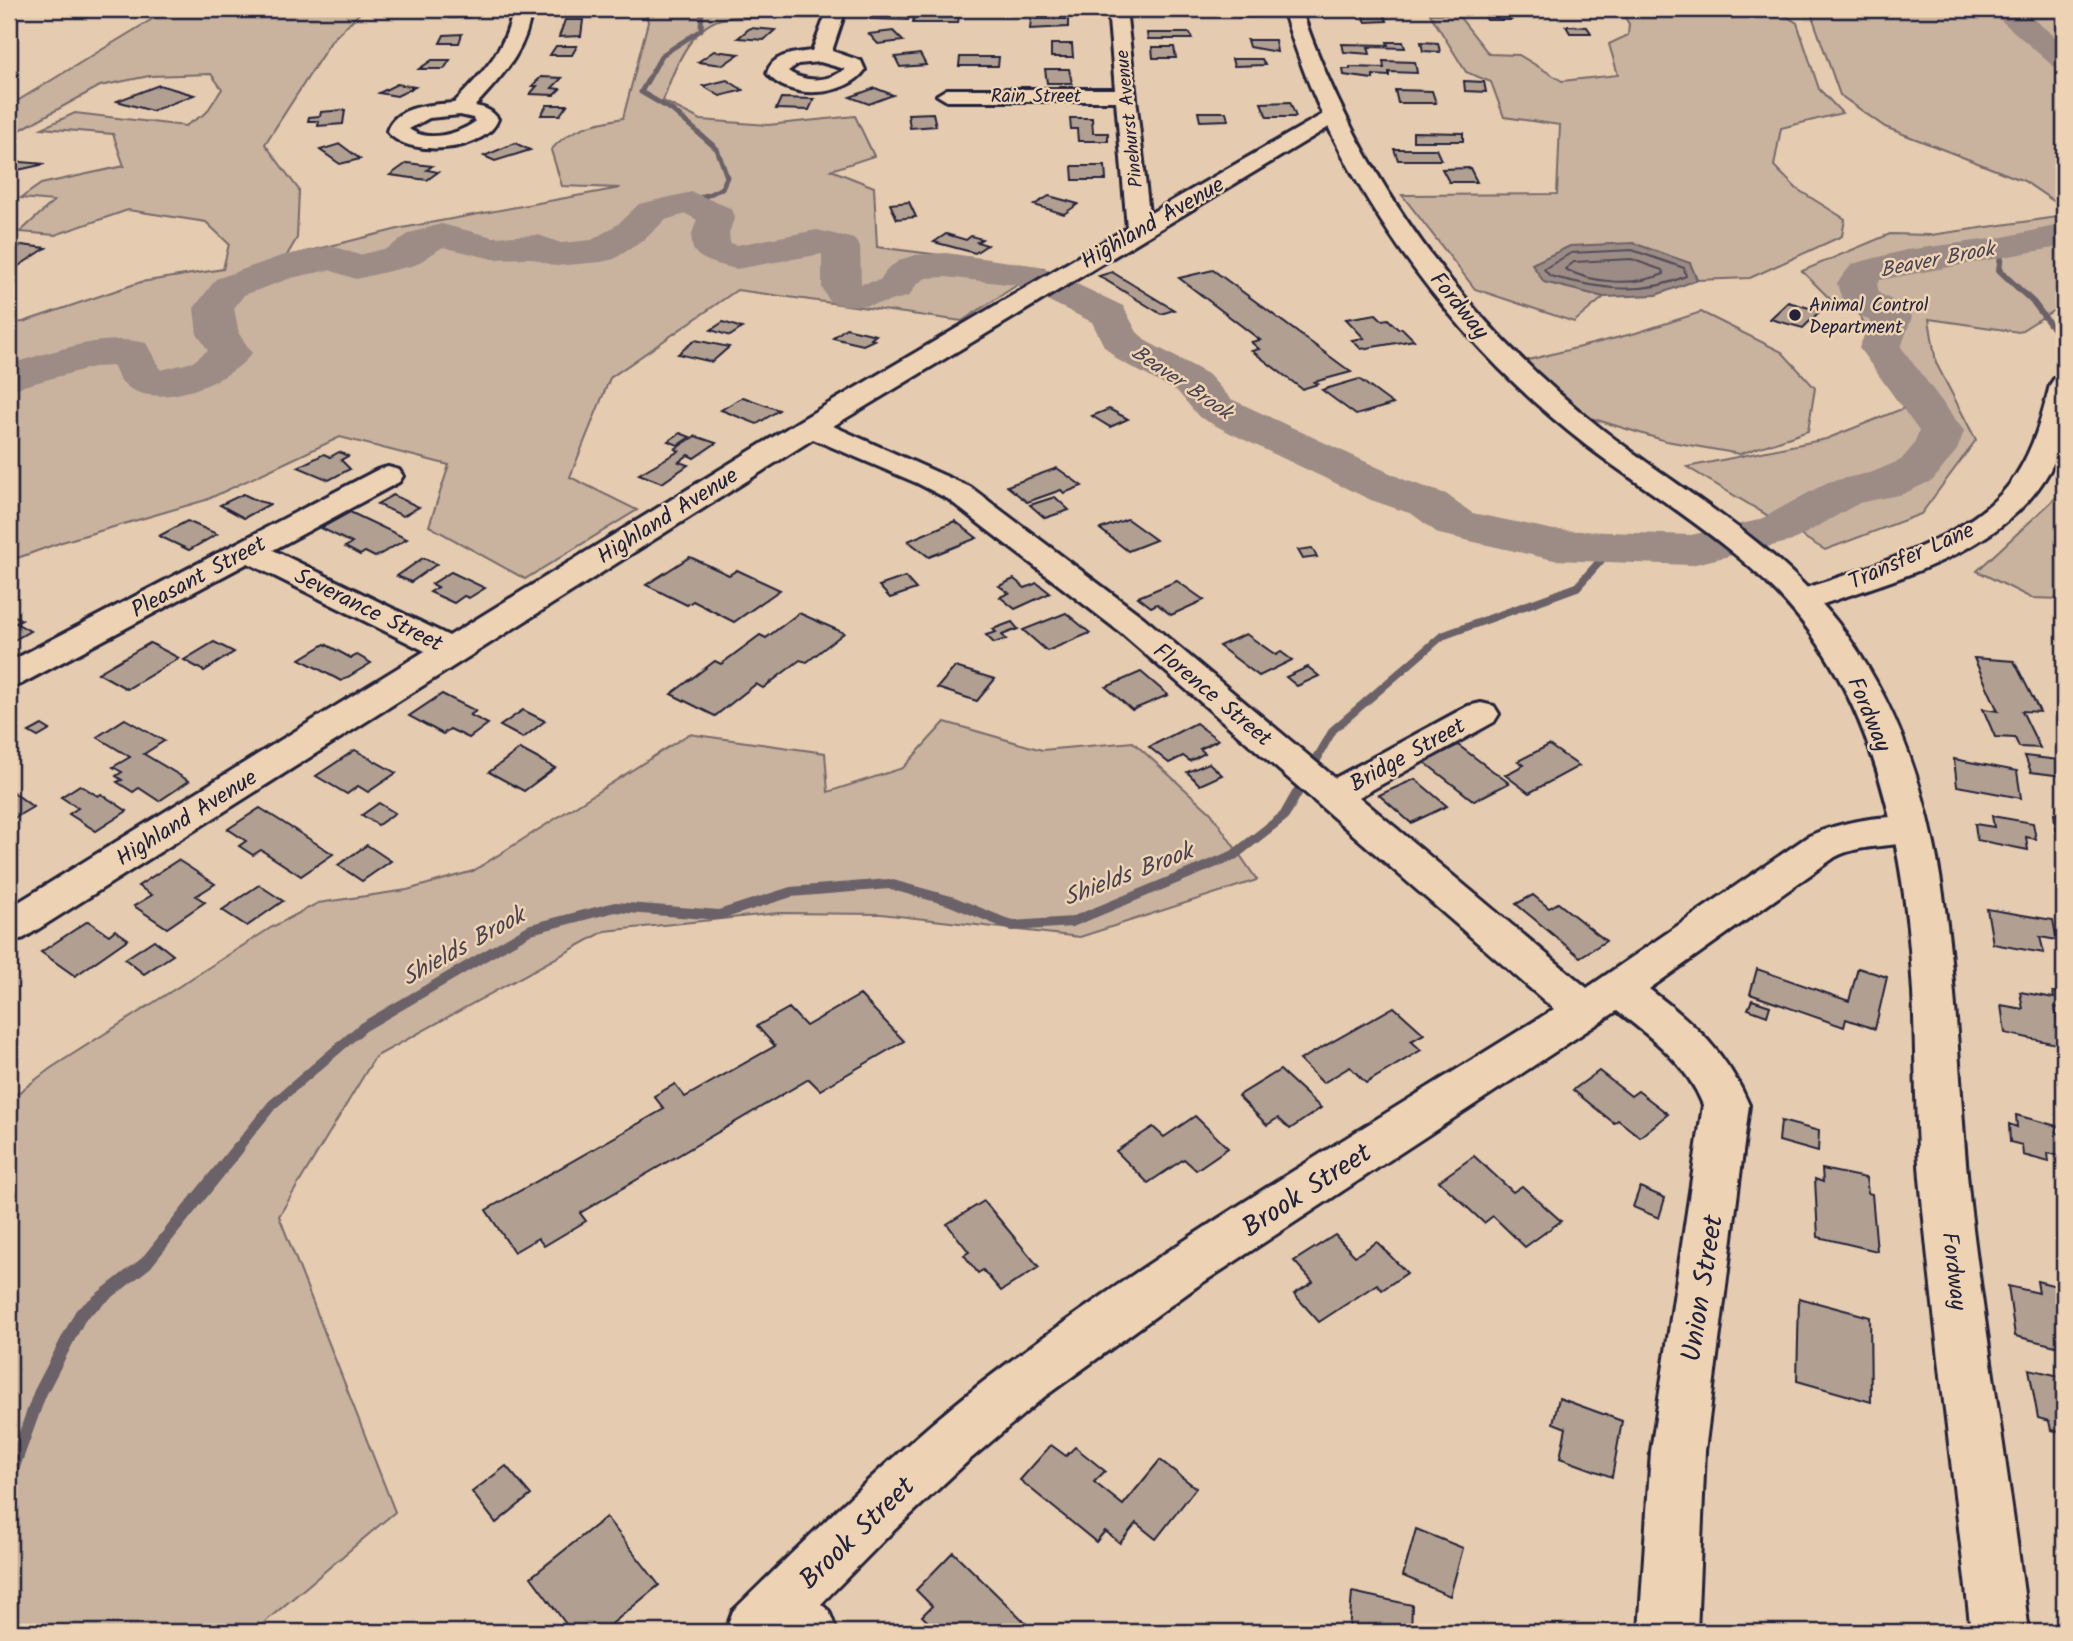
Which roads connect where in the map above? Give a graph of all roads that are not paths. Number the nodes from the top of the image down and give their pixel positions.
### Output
1 (522, 9) edge
2 (837, 9) edge
3 (1117, 9) edge
4 (1292, 9) edge
5 (820, 56) dead end
6 (1126, 94) junction
7 (947, 95) dead end
8 (460, 109) dead end
9 (1333, 118) junction
10 (1139, 229) junction
11 (2064, 385) edge
12 (808, 427) junction
13 (388, 476) dead end
14 (247, 550) junction
15 (1803, 600) junction
16 (452, 651) junction
17 (9, 676) edge
18 (1482, 713) dead end
19 (1316, 781) junction
20 (1910, 830) junction
21 (9, 928) edge
22 (1601, 1000) junction
23 (781, 1623) edge
24 (1668, 1632) edge
25 (2000, 1632) edge

1 - 8 street
2 - 5 street
3 - 6 street, Pinehurst Avenue
4 - 9 street, Fordway
6 - 7 street, Rain Street
6 - 10 street, Pinehurst Avenue
9 - 10 street, Highland Avenue
9 - 15 street, Fordway
10 - 12 street, Highland Avenue
11 - 15 street, Transfer Lane
12 - 16 street, Highland Avenue
12 - 19 street, Florence Street
13 - 14 street, Pleasant Street
14 - 16 street, Severance Street
14 - 17 street, Pleasant Street
15 - 20 street, Fordway
16 - 21 street, Highland Avenue
18 - 19 street, Bridge Street
19 - 22 street, Florence Street
20 - 22 street, Brook Street
20 - 25 street, Fordway
22 - 23 street, Brook Street
22 - 24 street, Union Street

